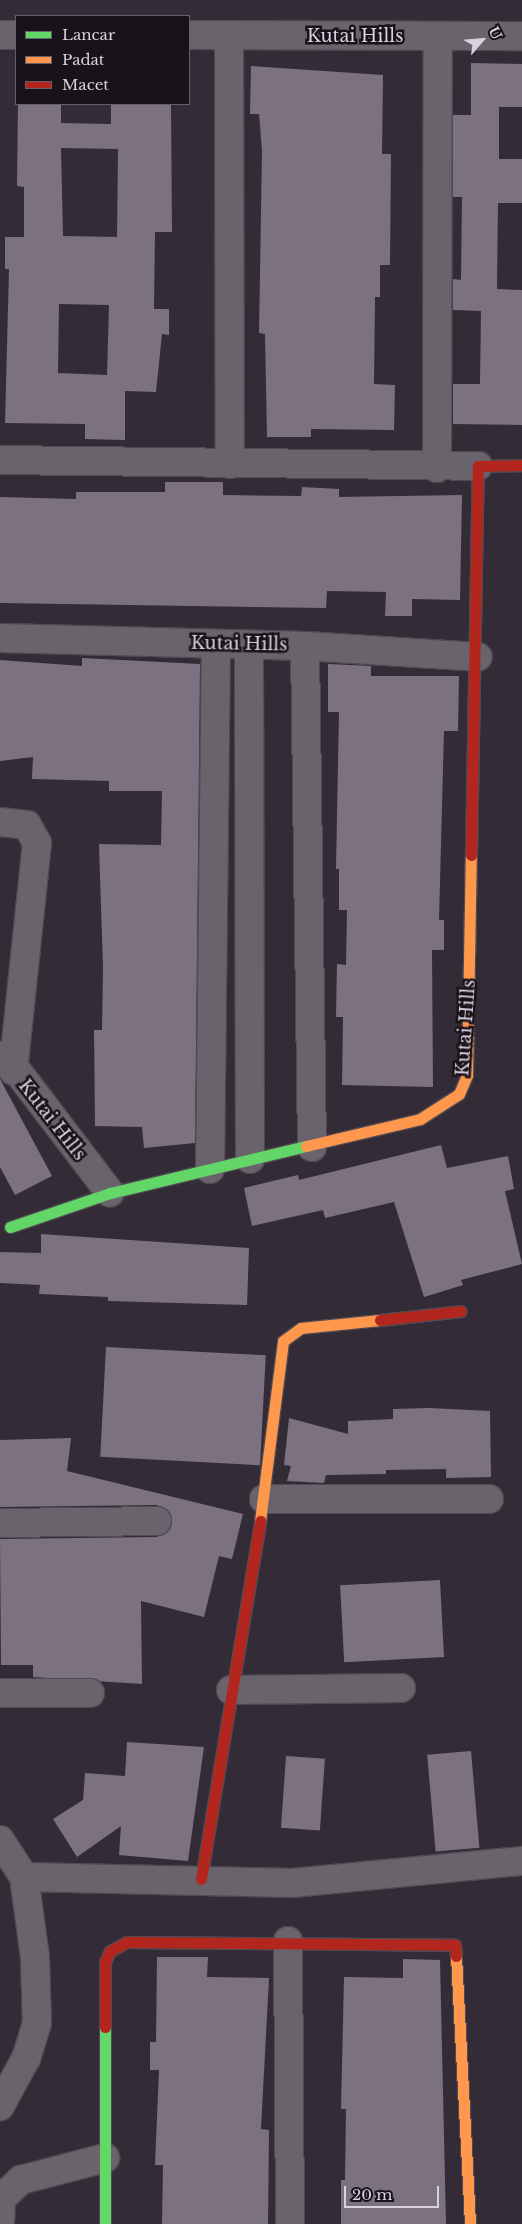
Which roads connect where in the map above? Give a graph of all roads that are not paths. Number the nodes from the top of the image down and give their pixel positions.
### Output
1 (0, 35) edge
2 (15, 35) edge
3 (190, 35) edge
4 (229, 36) junction
5 (438, 36) junction
6 (522, 36) edge
7 (0, 460) edge
8 (230, 464) junction
9 (522, 465) edge
10 (478, 466) junction
11 (437, 468) junction
12 (0, 638) edge
13 (216, 644) junction
14 (249, 645) junction
15 (305, 646) junction
16 (478, 656) junction
17 (0, 822) edge
18 (0, 1045) edge
19 (13, 1071) junction
20 (312, 1148) junction
21 (250, 1159) junction
22 (210, 1169) junction
23 (110, 1193) junction
24 (10, 1227) dead end
25 (461, 1311) dead end
26 (264, 1498) junction
27 (489, 1499) dead end
28 (158, 1522) dead end
29 (0, 1523) edge
30 (401, 1688) dead end
31 (232, 1690) junction
32 (0, 1692) edge
33 (90, 1693) dead end
34 (0, 1840) edge
35 (522, 1861) edge
36 (24, 1877) junction
37 (201, 1879) junction
38 (288, 1941) junction
39 (0, 2106) edge
40 (105, 2158) junction
41 (0, 2224) edge
42 (105, 2224) edge
43 (290, 2224) edge
44 (470, 2224) edge

1 - 2 street
3 - 4 street, Kutai Hills
4 - 5 street, Kutai Hills
4 - 8 street
5 - 6 street, Kutai Hills
5 - 11 street
7 - 8 street
8 - 11 street
9 - 10 street
10 - 11 street
10 - 16 street, Kutai Hills
12 - 13 street, Kutai Hills
13 - 14 street, Kutai Hills
13 - 22 street
14 - 15 street, Kutai Hills
14 - 21 street
15 - 16 street, Kutai Hills
15 - 20 street
16 - 20 street, Kutai Hills
17 - 19 street
18 - 19 street, Kutai Hills
19 - 23 street, Kutai Hills
20 - 21 street, Kutai Hills
21 - 22 street, Kutai Hills
22 - 23 street, Kutai Hills
23 - 24 street, Kutai Hills
25 - 26 street
26 - 27 street
26 - 31 street
28 - 29 street
30 - 31 street
31 - 37 street
32 - 33 street
34 - 36 street
35 - 37 street
36 - 37 street
36 - 39 street
38 - 40 street
38 - 43 street
38 - 44 street
40 - 41 street
40 - 42 street

